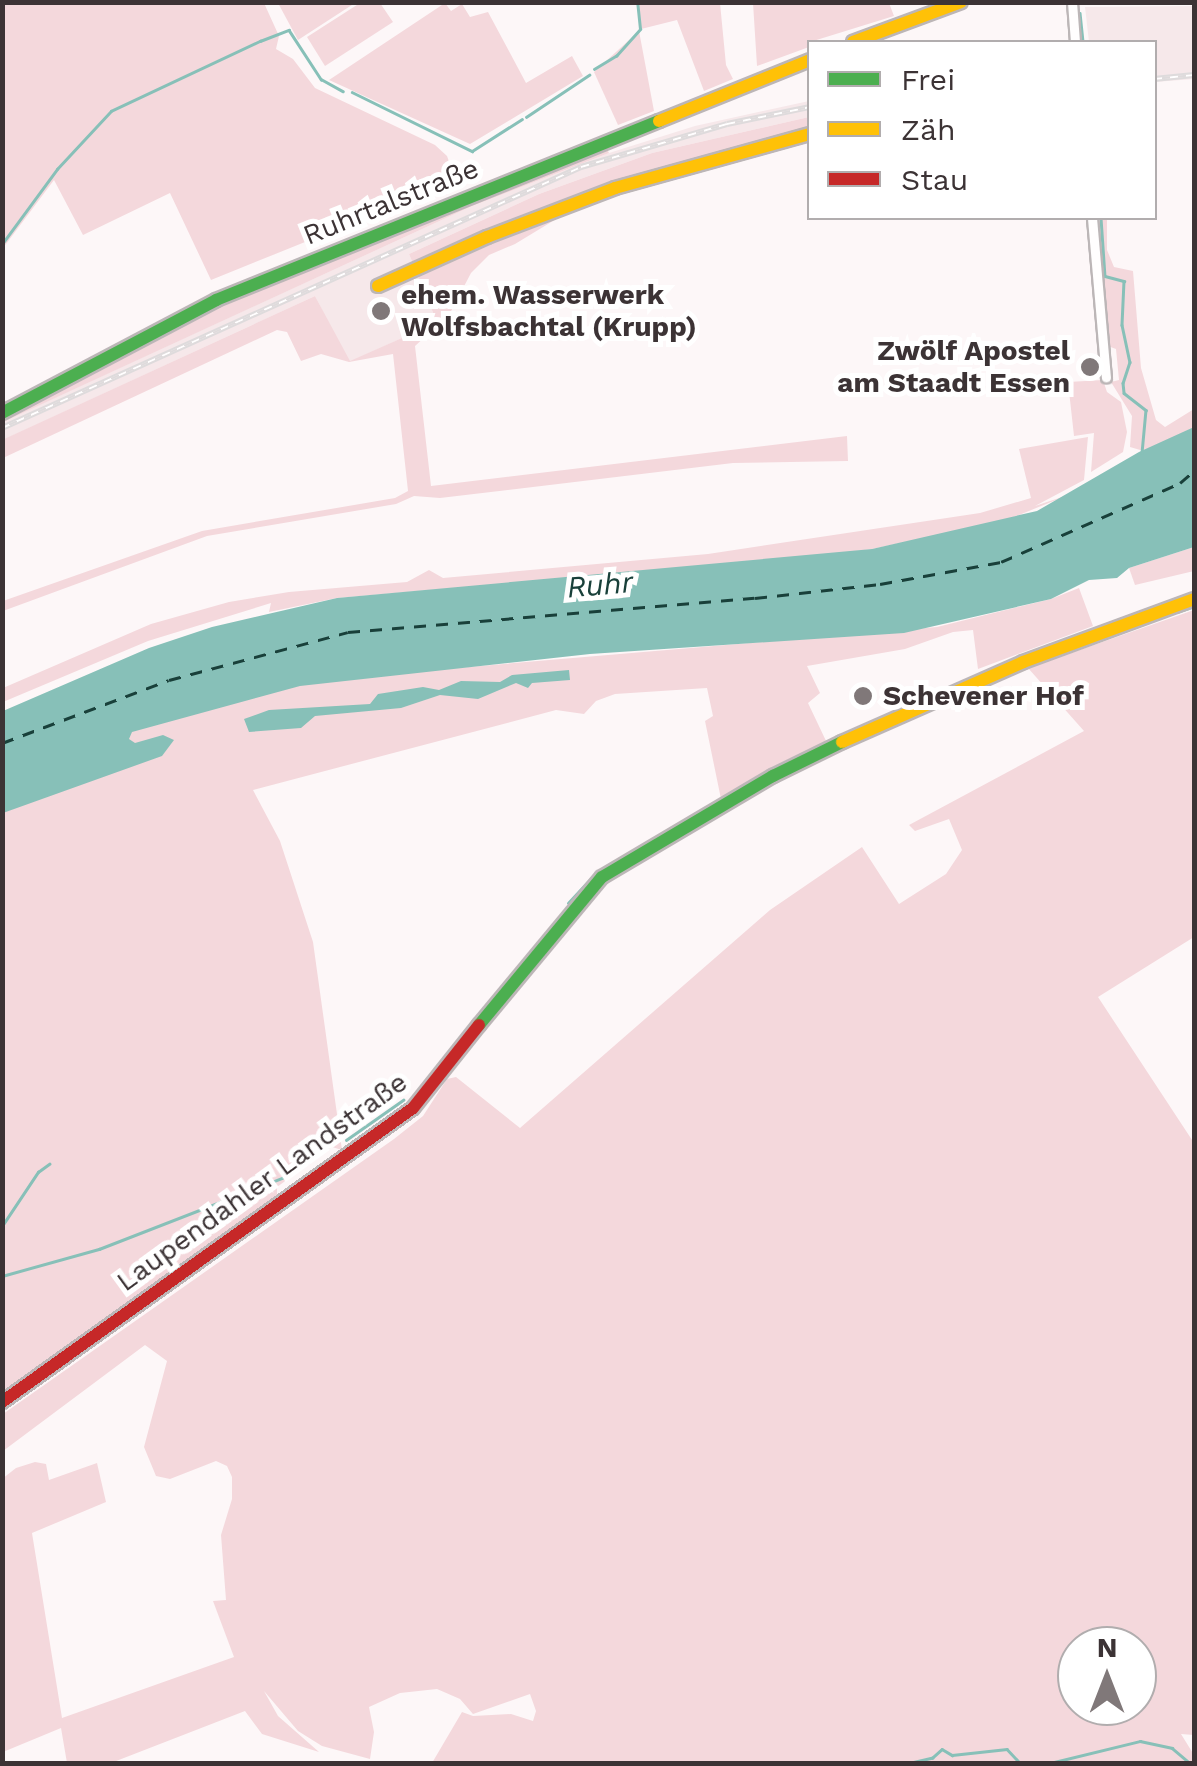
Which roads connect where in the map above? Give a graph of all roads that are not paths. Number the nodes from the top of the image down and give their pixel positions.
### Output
1 (961, 2) edge
2 (1072, 2) edge
3 (858, 40) edge
4 (1075, 40) edge
5 (807, 61) edge
6 (807, 135) edge
7 (1092, 220) edge
8 (378, 286) dead end
9 (1106, 377) dead end
10 (2, 413) edge
11 (1194, 600) edge
12 (2, 1402) edge

1 - 3 main road
2 - 4 street
5 - 10 main road, Ruhrtalstraße
6 - 8 main road
7 - 9 street
11 - 12 main road, Laupendahler Landstraße

